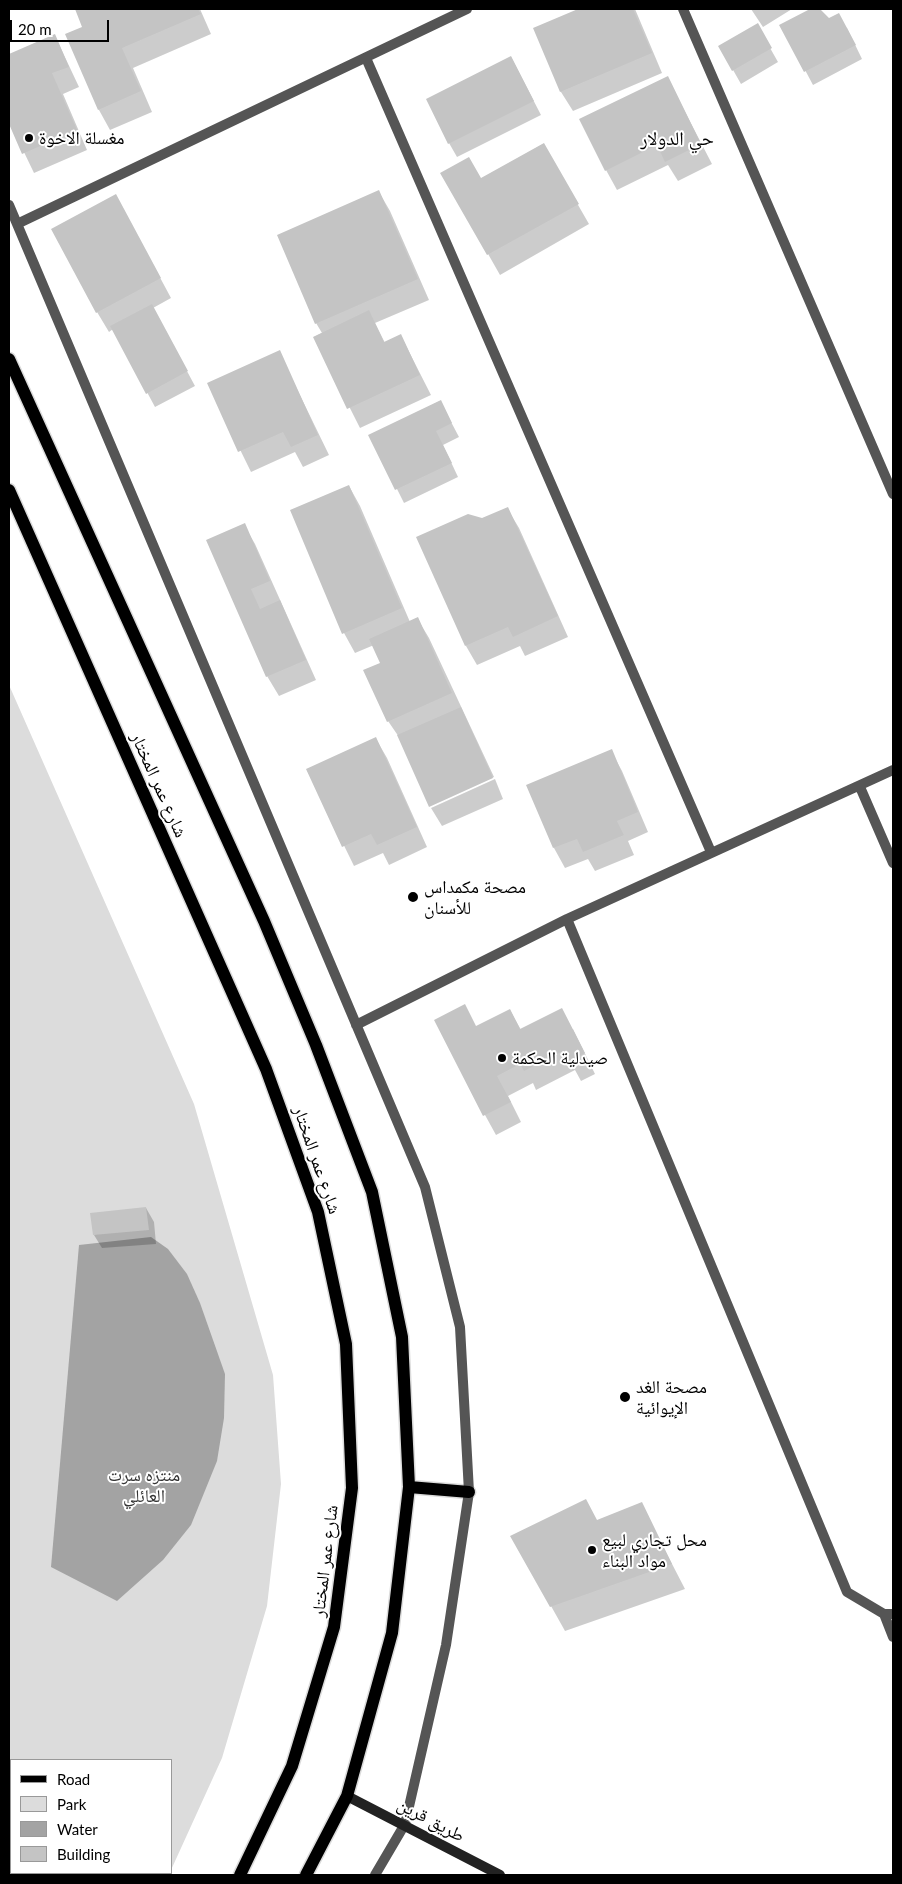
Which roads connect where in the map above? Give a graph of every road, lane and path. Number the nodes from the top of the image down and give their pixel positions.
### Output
1 (467, 9) edge
2 (683, 9) edge
3 (366, 58) junction
4 (9, 205) edge
5 (17, 224) junction
6 (9, 359) edge
7 (9, 490) edge
8 (893, 494) edge
9 (893, 770) edge
10 (860, 786) junction
11 (711, 852) junction
12 (893, 863) edge
13 (567, 919) junction
14 (356, 1025) junction
15 (409, 1487) junction
16 (469, 1492) junction
17 (889, 1614) edge
18 (893, 1637) edge
19 (347, 1796) junction
20 (405, 1824) junction
21 (240, 1875) edge
22 (306, 1875) edge
23 (375, 1875) edge
24 (500, 1875) edge

1 - 3 street
2 - 8 street
3 - 5 street
3 - 11 street
4 - 5 street
5 - 14 street
6 - 15 main road
7 - 21 main road, شارع عمر المختار
9 - 10 street
10 - 11 street
10 - 12 street
11 - 13 street
13 - 14 street
13 - 17 street
14 - 16 street
15 - 16 main road
15 - 19 main road
16 - 20 street
17 - 18 street
19 - 20 main road, طريق قرين
19 - 22 main road
20 - 23 street
20 - 24 main road, طريق قرين

